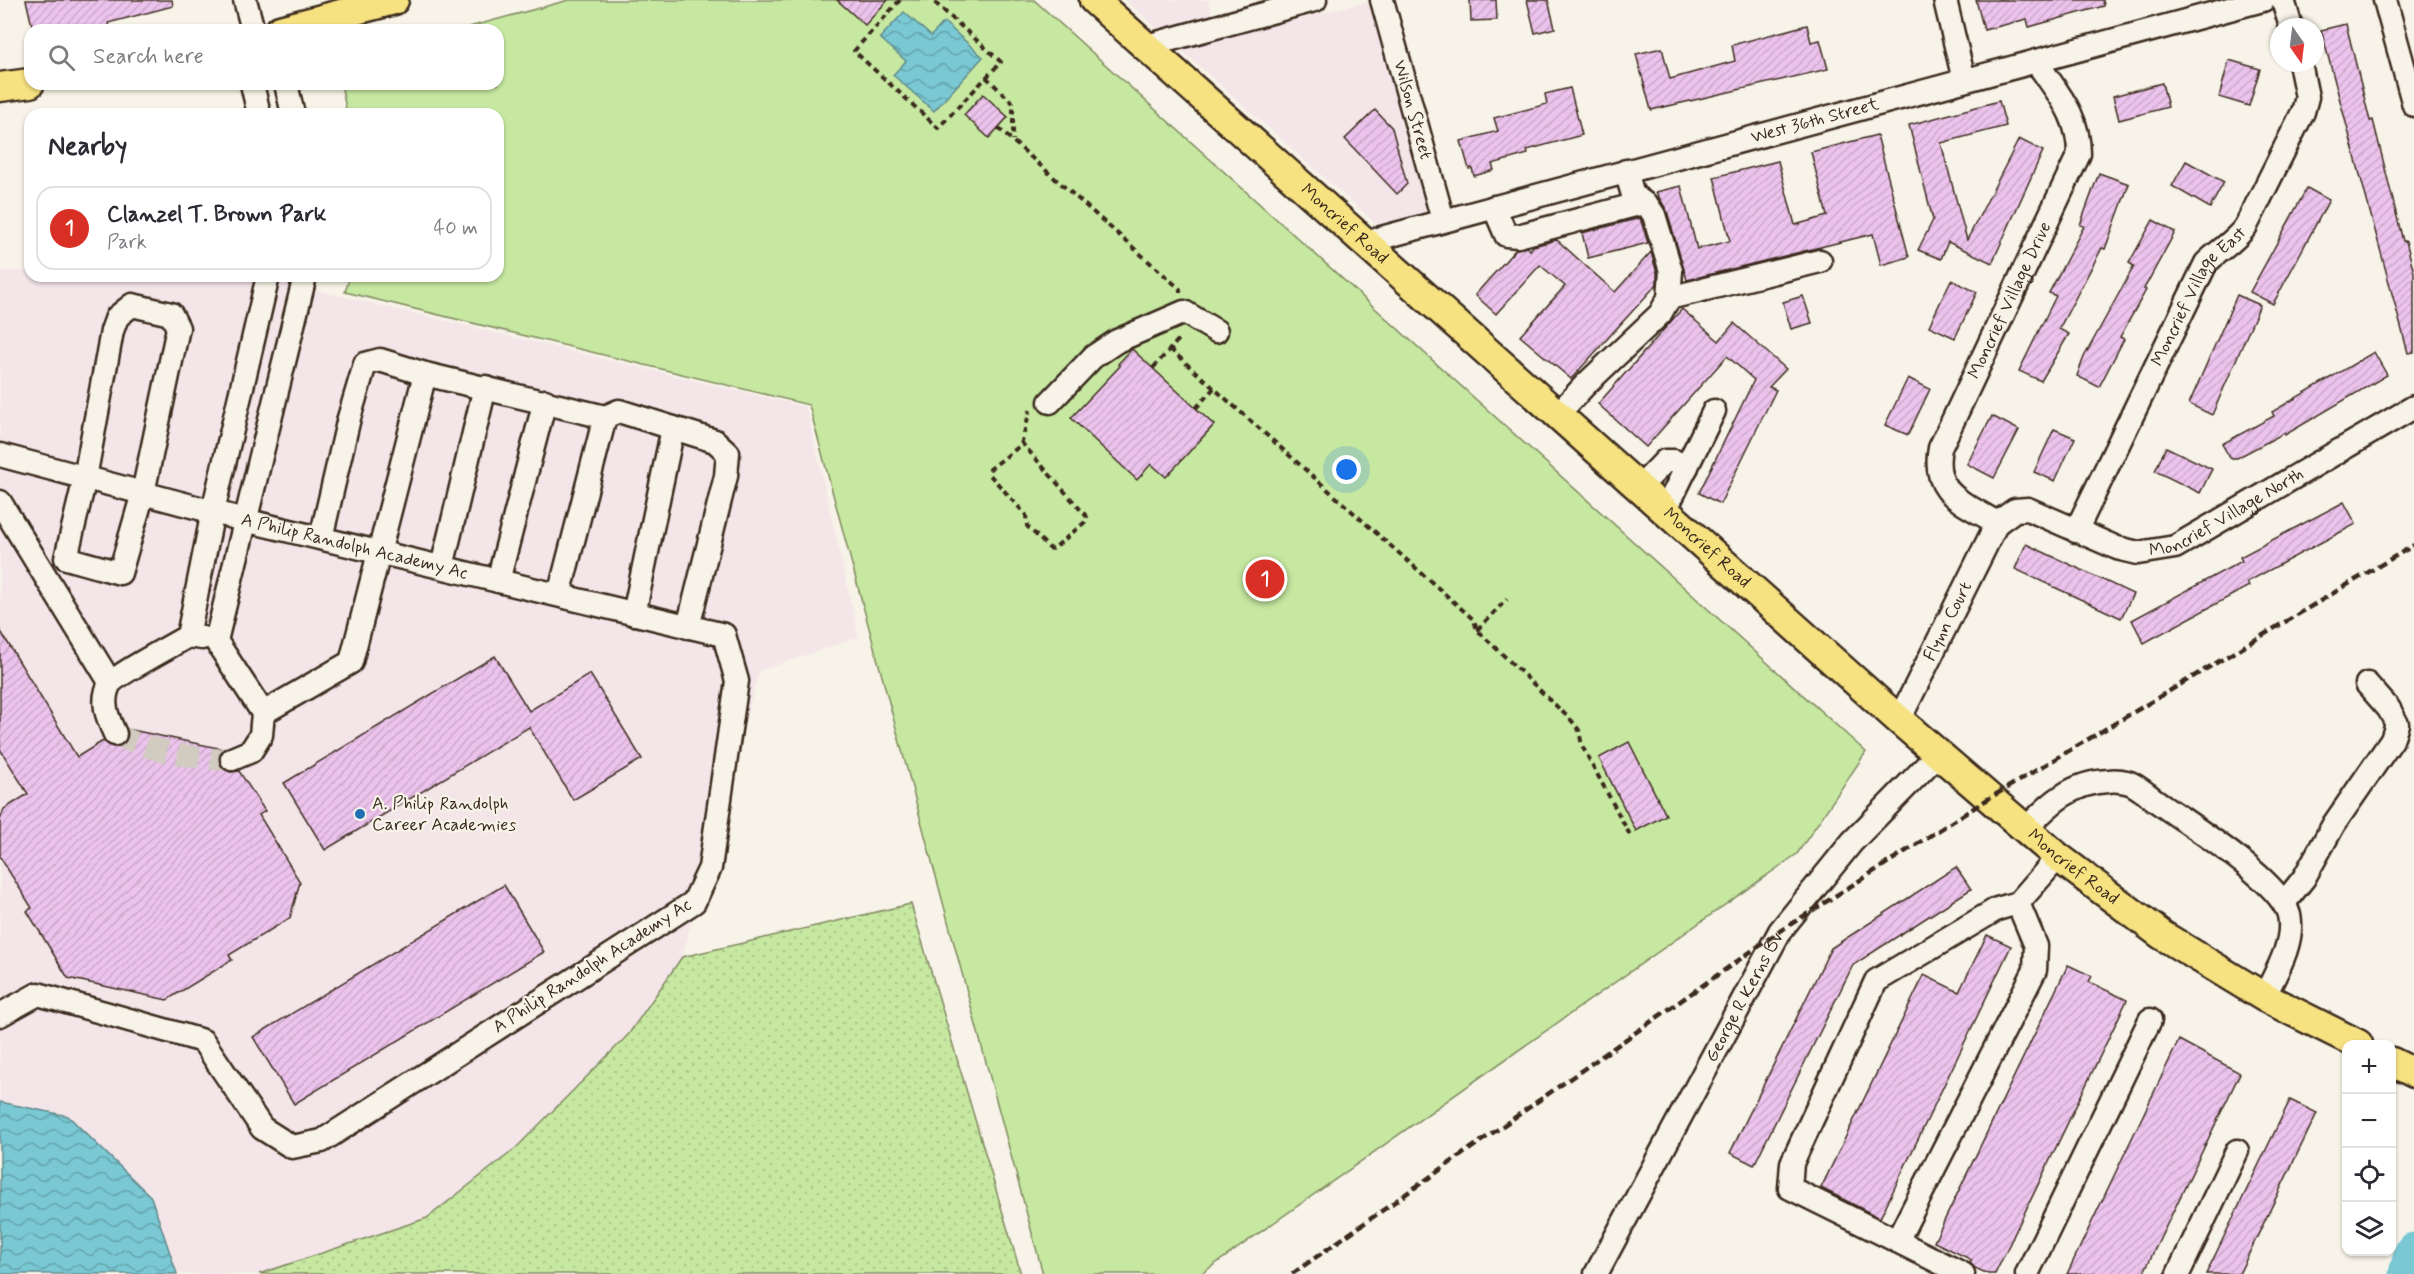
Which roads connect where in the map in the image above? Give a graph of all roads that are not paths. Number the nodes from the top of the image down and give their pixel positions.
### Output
1 (245, 0) edge
2 (394, 0) edge
3 (1094, 0) edge
4 (1315, 0) edge
5 (1382, 0) edge
6 (1945, 0) edge
7 (2263, 0) edge
8 (2283, 0) edge
9 (2385, 0) edge
10 (2288, 18) edge
11 (251, 24) edge
12 (303, 24) edge
13 (1146, 46) junction
14 (2036, 61) junction
15 (2302, 72) edge
16 (1964, 80) junction
17 (24, 84) edge
18 (0, 87) edge
19 (253, 90) edge
20 (287, 90) edge
21 (2414, 105) edge
22 (258, 108) edge
23 (292, 108) edge
24 (1626, 171) junction
25 (1642, 203) junction
26 (1494, 207) junction
27 (1443, 220) junction
28 (1366, 242) junction
29 (1820, 261) dead end
30 (267, 282) edge
31 (304, 282) edge
32 (1669, 298) junction
33 (1199, 321) road end
34 (425, 374) junction
35 (485, 387) junction
36 (1051, 400) road end
37 (546, 401) junction
38 (2414, 407) edge
39 (1714, 411) dead end
40 (1558, 414) junction
41 (605, 417) junction
42 (673, 428) junction
43 (0, 455) edge
44 (1687, 467) junction
45 (85, 478) junction
46 (1640, 487) junction
47 (143, 493) junction
48 (0, 502) edge
49 (1666, 509) junction
50 (213, 511) junction
51 (244, 520) junction
52 (1997, 523) junction
53 (2076, 531) junction
54 (321, 538) junction
55 (378, 552) junction
56 (66, 558) junction
57 (442, 567) junction
58 (43, 573) junction
59 (498, 581) junction
60 (559, 596) junction
61 (634, 614) junction
62 (688, 627) junction
63 (188, 636) junction
64 (216, 641) junction
65 (110, 682) junction
66 (2367, 684) dead end
67 (263, 714) junction
68 (1899, 720) junction
69 (115, 734) dead end
70 (1939, 753) junction
71 (232, 759) tunnel mouth
72 (2025, 830) junction
73 (2058, 857) junction
74 (2018, 903) junction
75 (2284, 903) junction
76 (2264, 997) junction
77 (0, 1015) edge
78 (2150, 1020) dead end
79 (2350, 1040) edge
80 (2396, 1064) edge
81 (2414, 1073) edge
82 (2237, 1151) dead end
83 (1897, 1241) junction
84 (1596, 1274) edge
85 (1963, 1274) edge
86 (2027, 1274) edge
87 (2178, 1274) edge

1 - 11 street
2 - 12 main road
3 - 13 main road, Moncrief Road
4 - 13 street
5 - 27 street, Wilson Street
6 - 16 street
7 - 14 street, West 36th Street
8 - 10 street
9 - 21 street
13 - 28 main road, Moncrief Road
14 - 16 street, West 36th Street
14 - 52 street, Moncrief Village Drive
15 - 53 street, Moncrief Village East
16 - 24 street, West 36th Street
17 - 18 main road
19 - 22 street
20 - 23 street
24 - 25 street
24 - 26 street, West 36th Street
25 - 26 street
25 - 32 street
26 - 27 street, West 36th Street
27 - 28 street, West 36th Street
28 - 40 main road, Moncrief Road
29 - 32 street
30 - 50 street
31 - 51 street, A Philip Randolph Academy Ac
32 - 40 street
33 - 36 street
34 - 35 street
34 - 54 street
34 - 55 street
35 - 37 street
35 - 57 street
37 - 41 street
37 - 59 street
38 - 53 street, Moncrief Village North
39 - 44 street
40 - 46 main road, Moncrief Road
41 - 42 street
41 - 60 street
42 - 61 street
42 - 62 street
43 - 45 street
44 - 46 street
44 - 49 street
45 - 47 street
45 - 47 street
45 - 56 street
46 - 49 main road, Moncrief Road
47 - 50 street
47 - 56 street
48 - 58 street
49 - 68 main road, Moncrief Road
50 - 51 street
50 - 63 street
51 - 54 street, A Philip Randolph Academy Ac
51 - 64 street
52 - 53 street, Moncrief Village North
52 - 68 street, Flynn Court
54 - 55 street, A Philip Randolph Academy Ac
55 - 57 street, A Philip Randolph Academy Ac
55 - 67 street
56 - 58 street
57 - 59 street, A Philip Randolph Academy Ac
58 - 65 street
59 - 60 street, A Philip Randolph Academy Ac
60 - 61 street, A Philip Randolph Academy Ac
61 - 62 street, A Philip Randolph Academy Ac
62 - 77 street, A Philip Randolph Academy Ac
63 - 64 street
63 - 65 street
64 - 67 street
65 - 69 street
66 - 75 street
67 - 71 street
68 - 70 main road, Moncrief Road
70 - 72 main road, Moncrief Road
70 - 84 street, George R Kerns Bv
72 - 73 main road, Moncrief Road
72 - 75 street
73 - 74 street
73 - 76 main road, Moncrief Road
74 - 83 street
74 - 83 street
75 - 76 street
76 - 79 main road, Moncrief Road
78 - 86 street
80 - 81 main road
82 - 87 street
83 - 85 street

